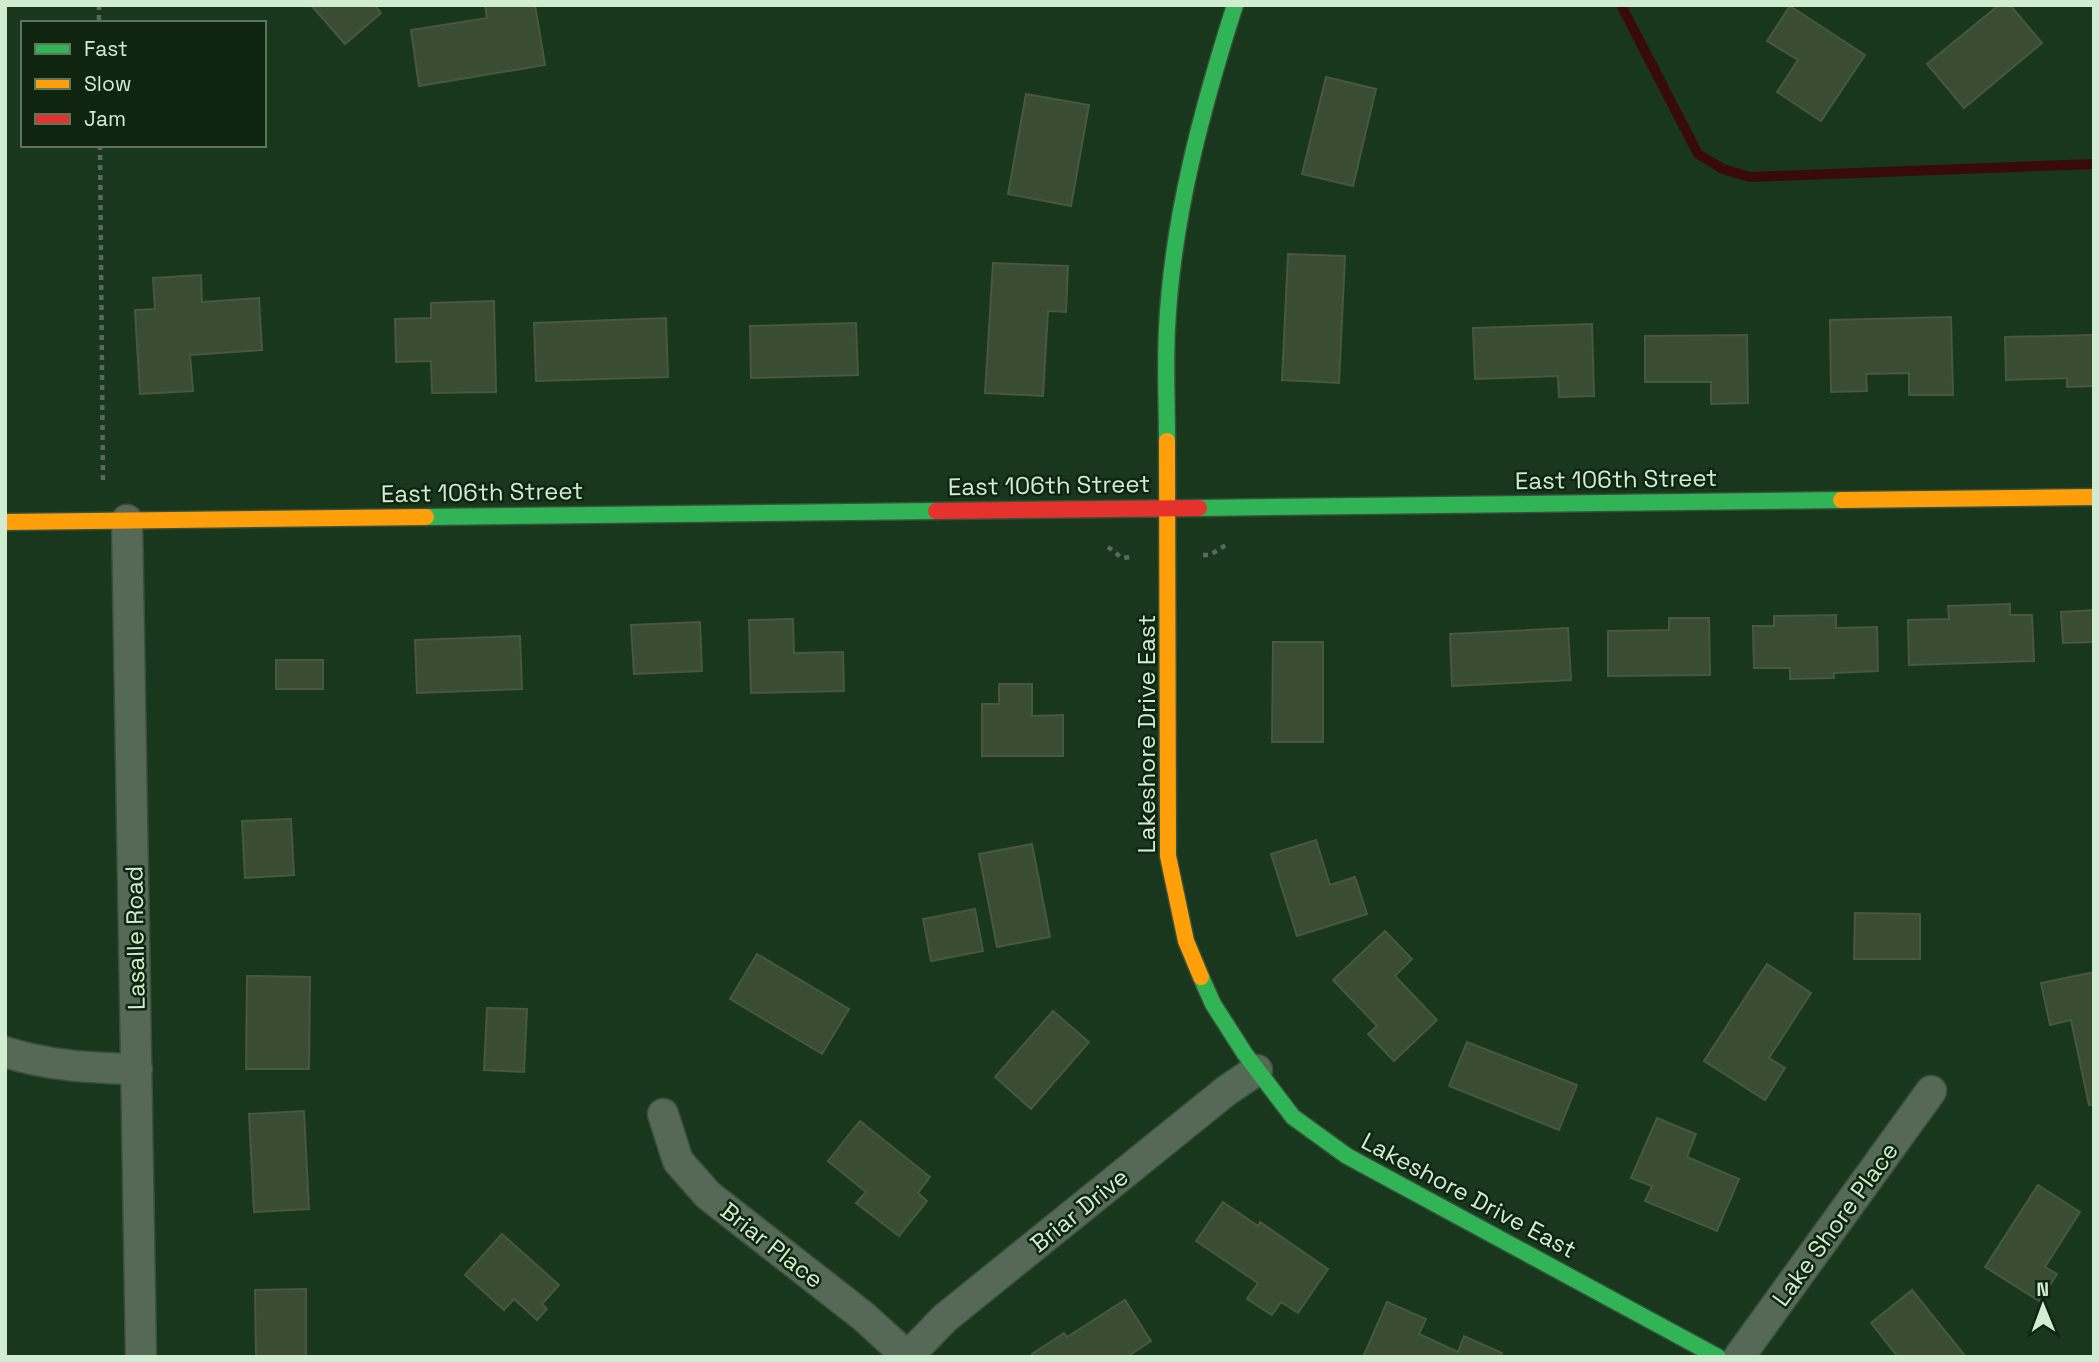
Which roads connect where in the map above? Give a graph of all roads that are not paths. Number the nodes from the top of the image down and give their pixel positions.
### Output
1 (1235, 5) edge
2 (2094, 497) edge
3 (1167, 507) junction
4 (132, 520) junction
5 (5, 522) edge
6 (5, 1052) edge
7 (137, 1069) junction
8 (1257, 1070) junction
9 (1931, 1091) dead end
10 (663, 1114) dead end
11 (141, 1357) edge
12 (907, 1357) edge
13 (1718, 1357) edge
14 (1738, 1357) edge

1 - 3 street, Lakeshore Drive East
2 - 3 street, East 106th Street
3 - 4 street, East 106th Street
3 - 8 street, Lakeshore Drive East
4 - 5 street, East 106th Street
4 - 7 street, Lasalle Road
6 - 7 street
7 - 11 street, Lasalle Road
8 - 12 street, Briar Drive
8 - 13 street, Lakeshore Drive East
9 - 14 street, Lake Shore Place
10 - 12 street, Briar Place

